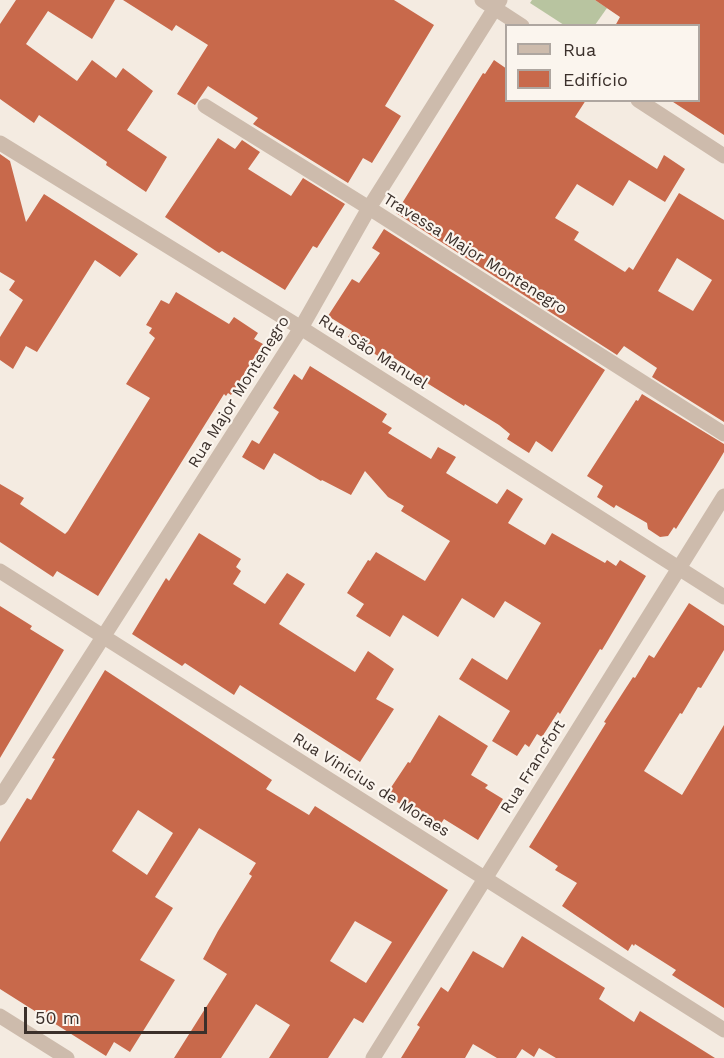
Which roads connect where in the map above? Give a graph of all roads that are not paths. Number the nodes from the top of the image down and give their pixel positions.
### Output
1 (492, 3) edge
2 (519, 24) edge
3 (641, 102) edge
4 (205, 106) dead end
5 (0, 143) edge
6 (724, 156) edge
7 (369, 208) junction
8 (301, 328) junction
9 (724, 434) edge
10 (724, 496) edge
11 (680, 568) junction
12 (0, 571) edge
13 (724, 597) edge
14 (104, 637) junction
15 (0, 798) edge
16 (485, 878) junction
17 (0, 1016) edge
18 (724, 1030) edge
19 (67, 1058) edge
20 (373, 1058) edge

1 - 2 street
1 - 7 street, Rua Major Montenegro
3 - 6 street
4 - 7 street, Travessa Major Montenegro
5 - 8 street, Rua São Manuel
7 - 8 street, Rua Major Montenegro
7 - 9 street, Travessa Major Montenegro
8 - 11 street, Rua São Manuel
8 - 14 street, Rua Major Montenegro
10 - 11 street, Rua Francfort
11 - 13 street, Rua São Manuel
11 - 16 street, Rua Francfort
12 - 14 street, Rua Vinicius de Moraes
14 - 15 street, Rua Major Montenegro
14 - 16 street, Rua Vinicius de Moraes
16 - 18 street, Rua Vinicius de Moraes
16 - 20 street, Rua Francfort
17 - 19 street

